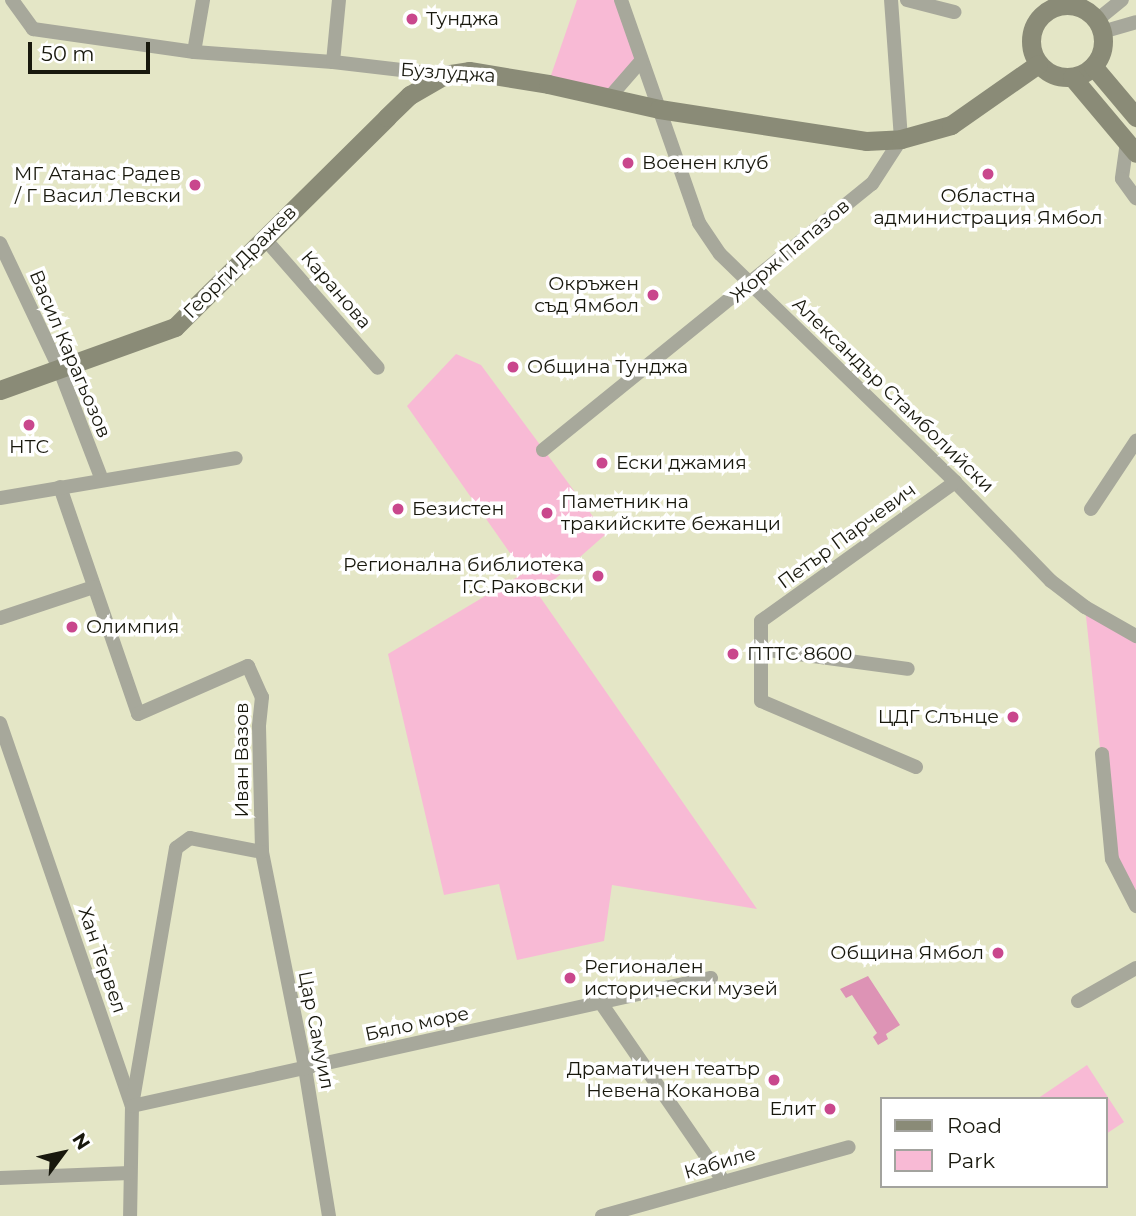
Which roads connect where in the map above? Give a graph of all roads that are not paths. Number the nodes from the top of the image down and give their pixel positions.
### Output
1 (12, 0) edge
2 (203, 0) edge
3 (339, 0) edge
4 (621, 0) edge
5 (891, 0) edge
6 (906, 0) edge
7 (1122, 0) edge
8 (1064, 2) edge
9 (1035, 9) edge
10 (954, 12) dead end
11 (1136, 22) edge
12 (1099, 26) junction
13 (194, 52) junction
14 (641, 61) junction
15 (333, 62) junction
16 (1038, 64) junction
17 (1093, 66) junction
18 (444, 75) junction
19 (1072, 77) junction
20 (608, 99) junction
21 (659, 109) junction
22 (1136, 117) edge
23 (901, 139) junction
24 (1131, 148) edge
25 (1136, 198) edge
26 (265, 239) junction
27 (0, 243) edge
28 (751, 284) junction
29 (59, 368) junction
30 (378, 368) dead end
31 (0, 390) edge
32 (1136, 441) edge
33 (543, 450) dead end
34 (236, 458) dead end
35 (102, 480) junction
36 (955, 482) junction
37 (60, 487) junction
38 (0, 498) edge
39 (1091, 509) dead end
40 (94, 587) junction
41 (0, 618) edge
42 (1136, 636) edge
43 (761, 649) junction
44 (908, 669) dead end
45 (0, 723) edge
46 (1102, 754) dead end
47 (916, 767) dead end
48 (262, 852) junction
49 (1136, 906) edge
50 (1136, 968) edge
51 (711, 978) dead end
52 (1078, 1001) dead end
53 (601, 1003) junction
54 (305, 1068) junction
55 (132, 1106) junction
56 (849, 1147) dead end
57 (130, 1173) junction
58 (0, 1178) edge
59 (724, 1182) junction
60 (130, 1216) edge
61 (329, 1216) edge
62 (602, 1216) edge

1 - 13 street, Бузлуджа
2 - 13 street
3 - 15 street
4 - 14 street, Александър Стамболийски
5 - 23 street
6 - 10 street
7 - 12 street
8 - 9 street
8 - 12 street
9 - 16 street
11 - 12 street
12 - 17 street
13 - 15 street, Бузлуджа
14 - 20 street
14 - 21 street, Александър Стамболийски
15 - 18 street, Бузлуджа
16 - 19 street
16 - 23 street
17 - 19 street
17 - 22 street
18 - 20 street, Бузлуджа
18 - 26 street, Георги Дражев
19 - 24 street
20 - 21 street, Бузлуджа
21 - 23 street, Бузлуджа
21 - 28 street, Александър Стамболийски
23 - 28 street, Жорж Папазов
24 - 25 street
26 - 29 street, Георги Дражев
26 - 30 street, Каранова
27 - 29 street, Васил Карагьозов
28 - 33 street, Жорж Папазов
28 - 36 street, Александър Стамболийски
29 - 31 street, Георги Дражев
29 - 35 street, Васил Карагьозов
32 - 39 street
34 - 35 street
35 - 37 street
36 - 42 street, Александър Стамболийски
36 - 43 street, Петър Парчевич
37 - 38 street
37 - 40 street
40 - 41 street
40 - 48 street, Иван Вазов
43 - 44 street
43 - 47 street
45 - 55 street, Хан Тервел
46 - 49 street
48 - 54 street, Цар Самуил
48 - 55 street
50 - 52 street
51 - 53 street, Бяло море
53 - 54 street, Бяло море
53 - 59 street
54 - 55 street, Бяло море
54 - 61 street, Цар Самуил
55 - 57 street, Хан Тервел
56 - 59 street, Кабиле
57 - 58 street
57 - 60 street, Хан Тервел
59 - 62 street, Кабиле

